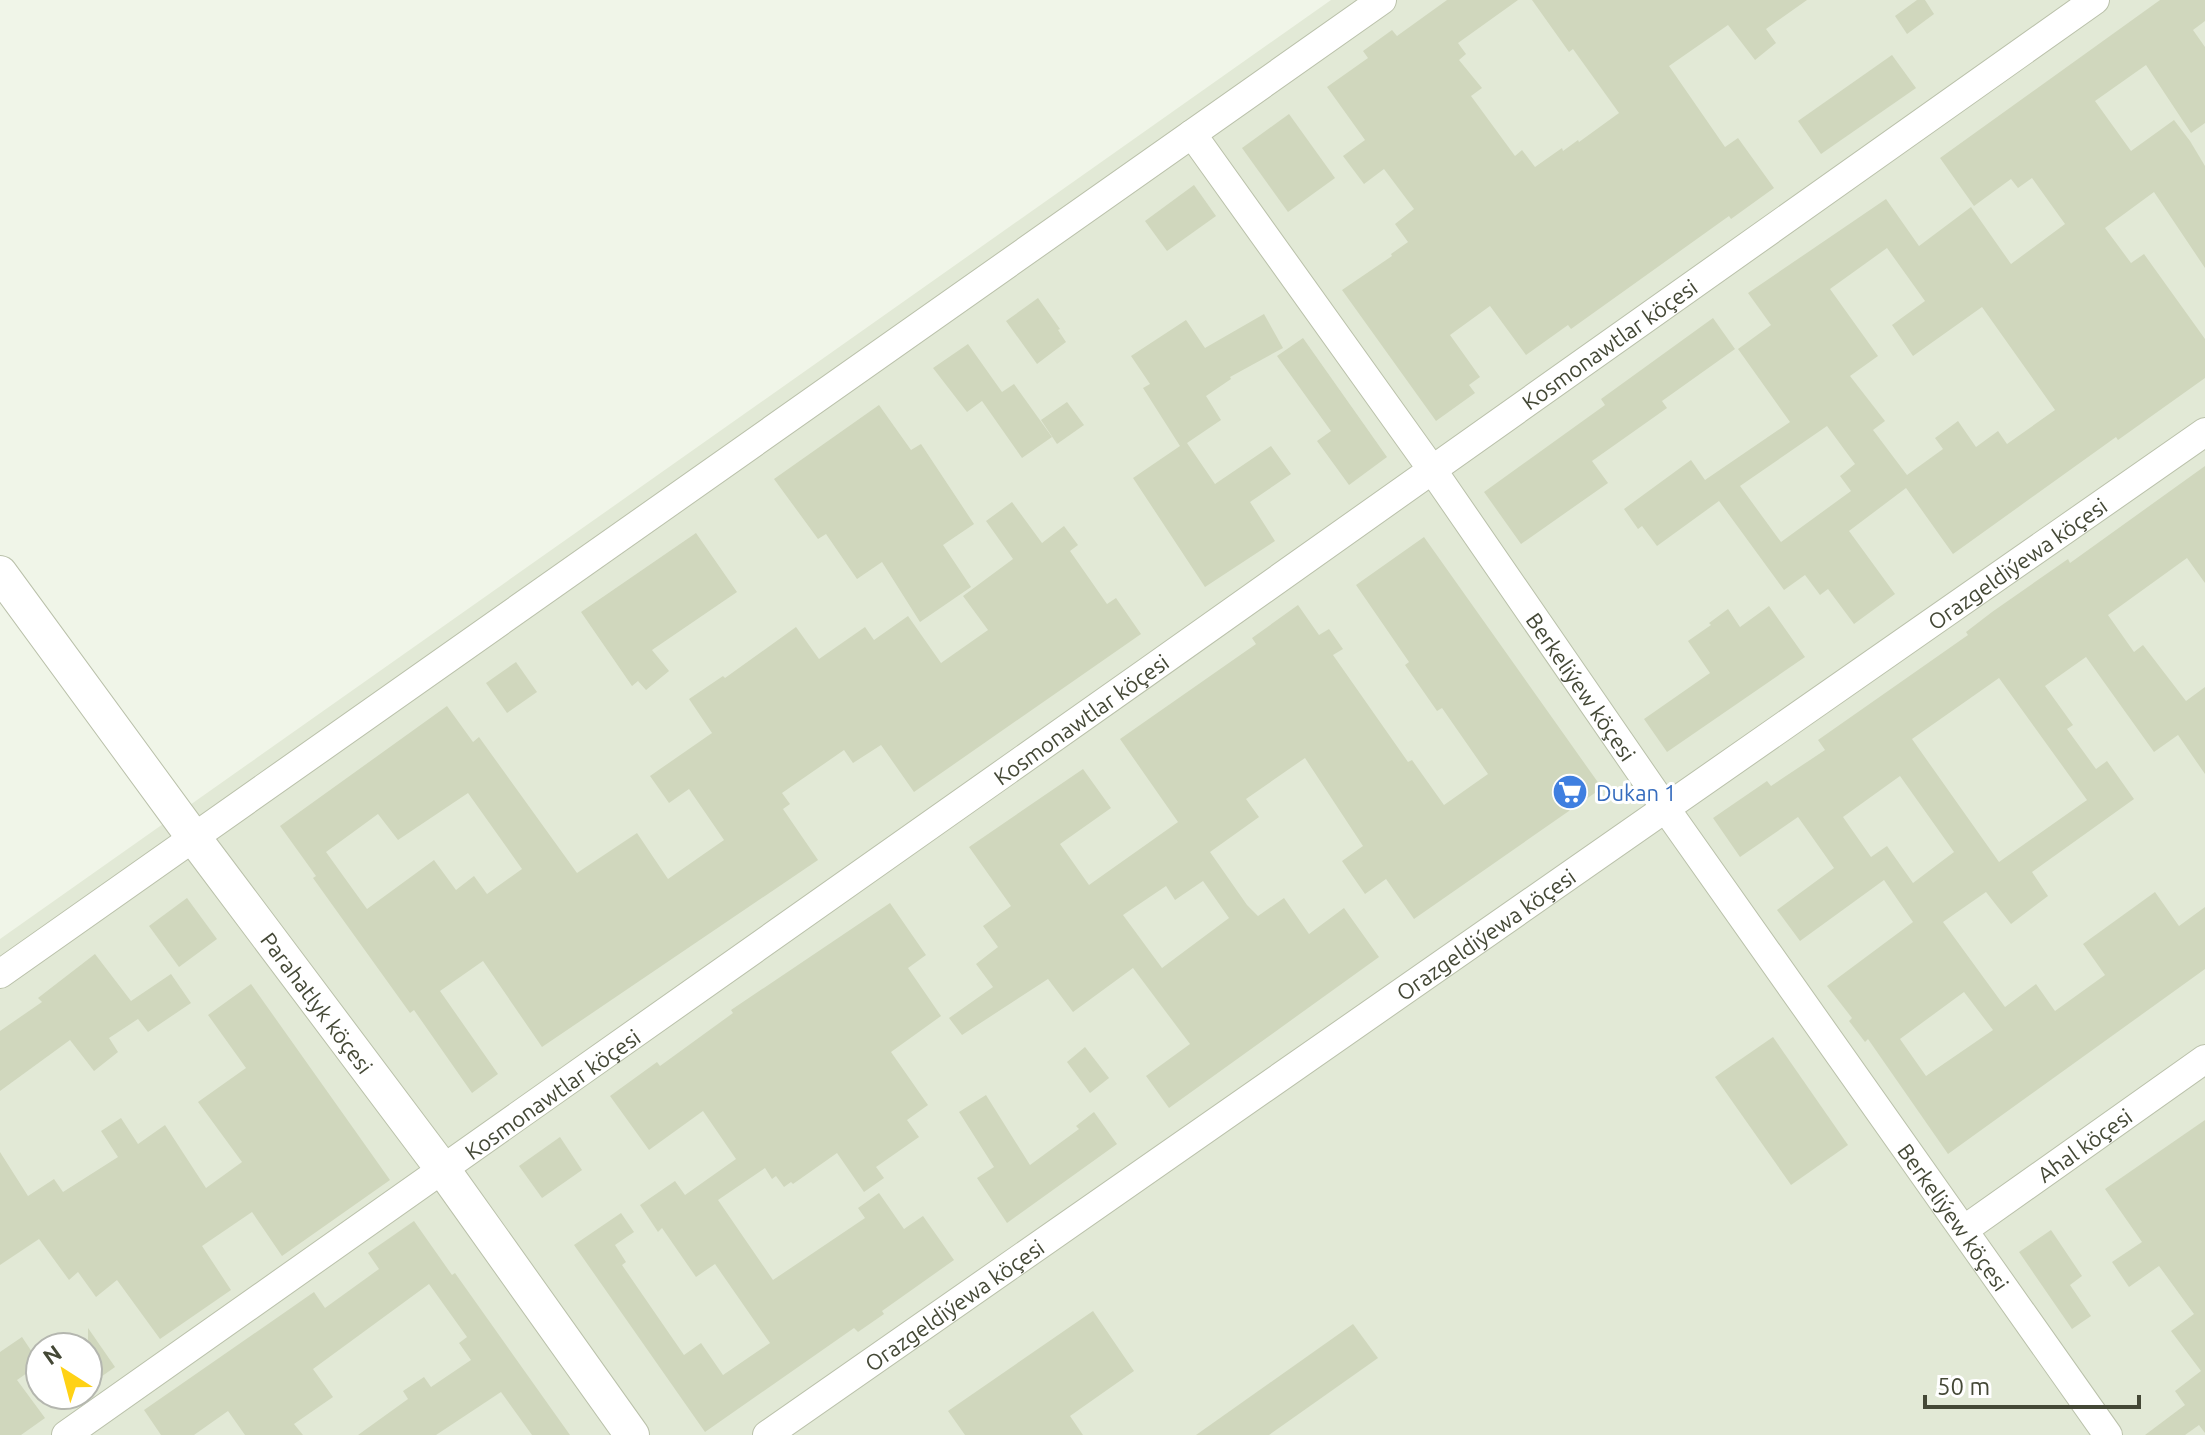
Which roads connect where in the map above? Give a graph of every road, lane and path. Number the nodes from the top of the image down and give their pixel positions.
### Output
1 (1382, 0) edge
2 (2095, 0) edge
3 (1192, 134) junction
4 (2205, 432) edge
5 (1431, 468) junction
6 (0, 573) edge
7 (1666, 809) junction
8 (194, 838) junction
9 (0, 974) edge
10 (2205, 1059) edge
11 (444, 1171) junction
12 (1965, 1229) junction
13 (66, 1435) edge
14 (632, 1435) edge
15 (767, 1435) edge
16 (2108, 1435) edge

1 - 3 street
2 - 5 street, Kosmonawtlar köçesi
3 - 5 street, Berkeliýew köçesi
3 - 8 street
4 - 7 street, Orazgeldiýewa köçesi
5 - 7 street, Berkeliýew köçesi
5 - 11 street, Kosmonawtlar köçesi
6 - 8 street, Parahatlyk köçesi
7 - 12 street, Berkeliýew köçesi
7 - 15 street, Orazgeldiýewa köçesi
8 - 9 street
8 - 11 street, Parahatlyk köçesi
10 - 12 street, Ahal köçesi
11 - 13 street, Kosmonawtlar köçesi
11 - 14 street, Parahatlyk köçesi
12 - 16 street, Berkeliýew köçesi

